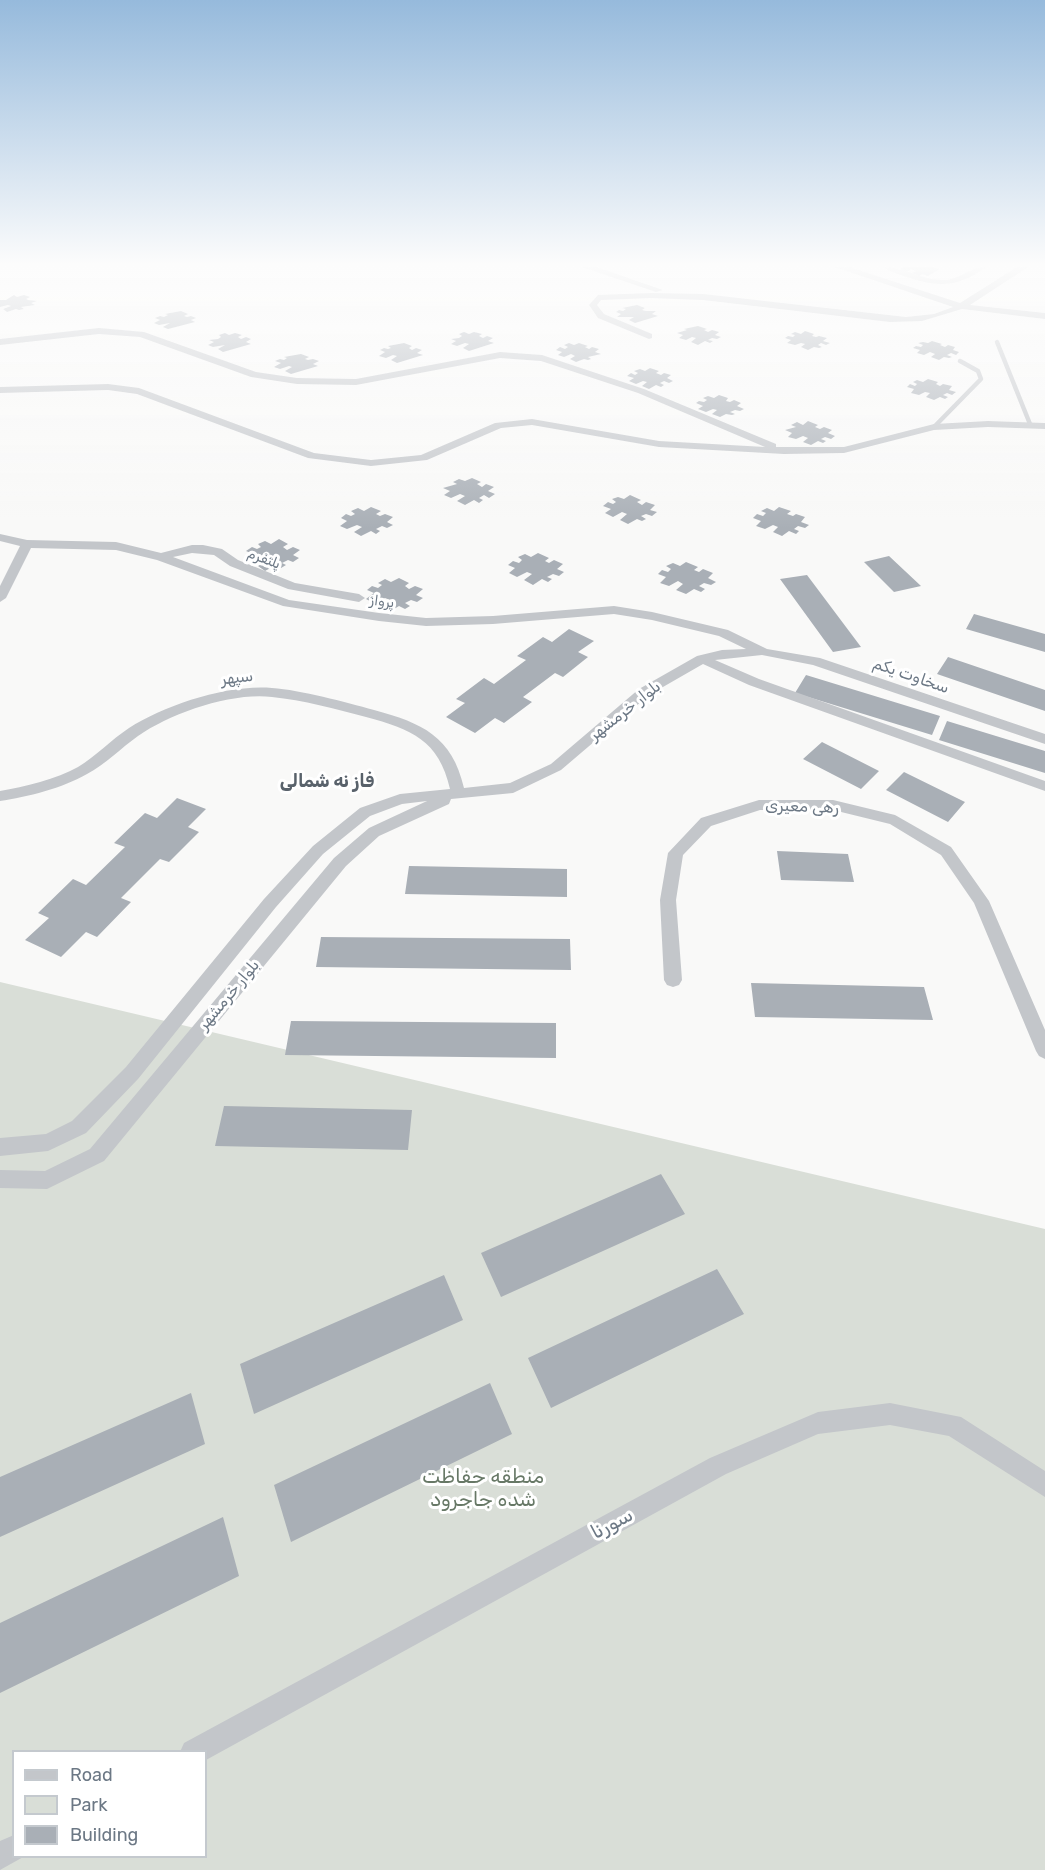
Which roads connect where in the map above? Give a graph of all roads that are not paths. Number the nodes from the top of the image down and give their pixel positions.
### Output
1 (197, 354) edge
2 (1002, 354) edge
3 (960, 361) dead end
4 (0, 390) edge
5 (1030, 424) junction
6 (1045, 426) edge
7 (934, 427) junction
8 (784, 451) junction
9 (0, 537) edge
10 (27, 544) junction
11 (161, 557) junction
12 (0, 598) edge
13 (359, 598) dead end
14 (764, 652) junction
15 (702, 659) junction
16 (1045, 739) edge
17 (1045, 786) edge
18 (458, 794) junction
19 (0, 796) edge
20 (673, 980) dead end
21 (1045, 1051) edge
22 (0, 1147) edge
23 (0, 1179) edge
24 (1045, 1485) edge
25 (197, 1750) edge

1 - 8 street
2 - 5 lane
3 - 7 lane
4 - 8 street
5 - 6 street
5 - 7 street
7 - 8 street
9 - 10 street, پرواز
10 - 11 street, پرواز
10 - 12 street
11 - 13 street, پلتفرم
11 - 14 street, پرواز
14 - 15 street, بلوار خرمشهر
14 - 16 street, سخاوت یکم
15 - 17 street
15 - 18 street, بلوار خرمشهر
18 - 19 street, سپهر
18 - 22 street, بلوار خرمشهر
18 - 23 street, بلوار خرمشهر
20 - 21 street, رهی معیری
24 - 25 street, سورنا

